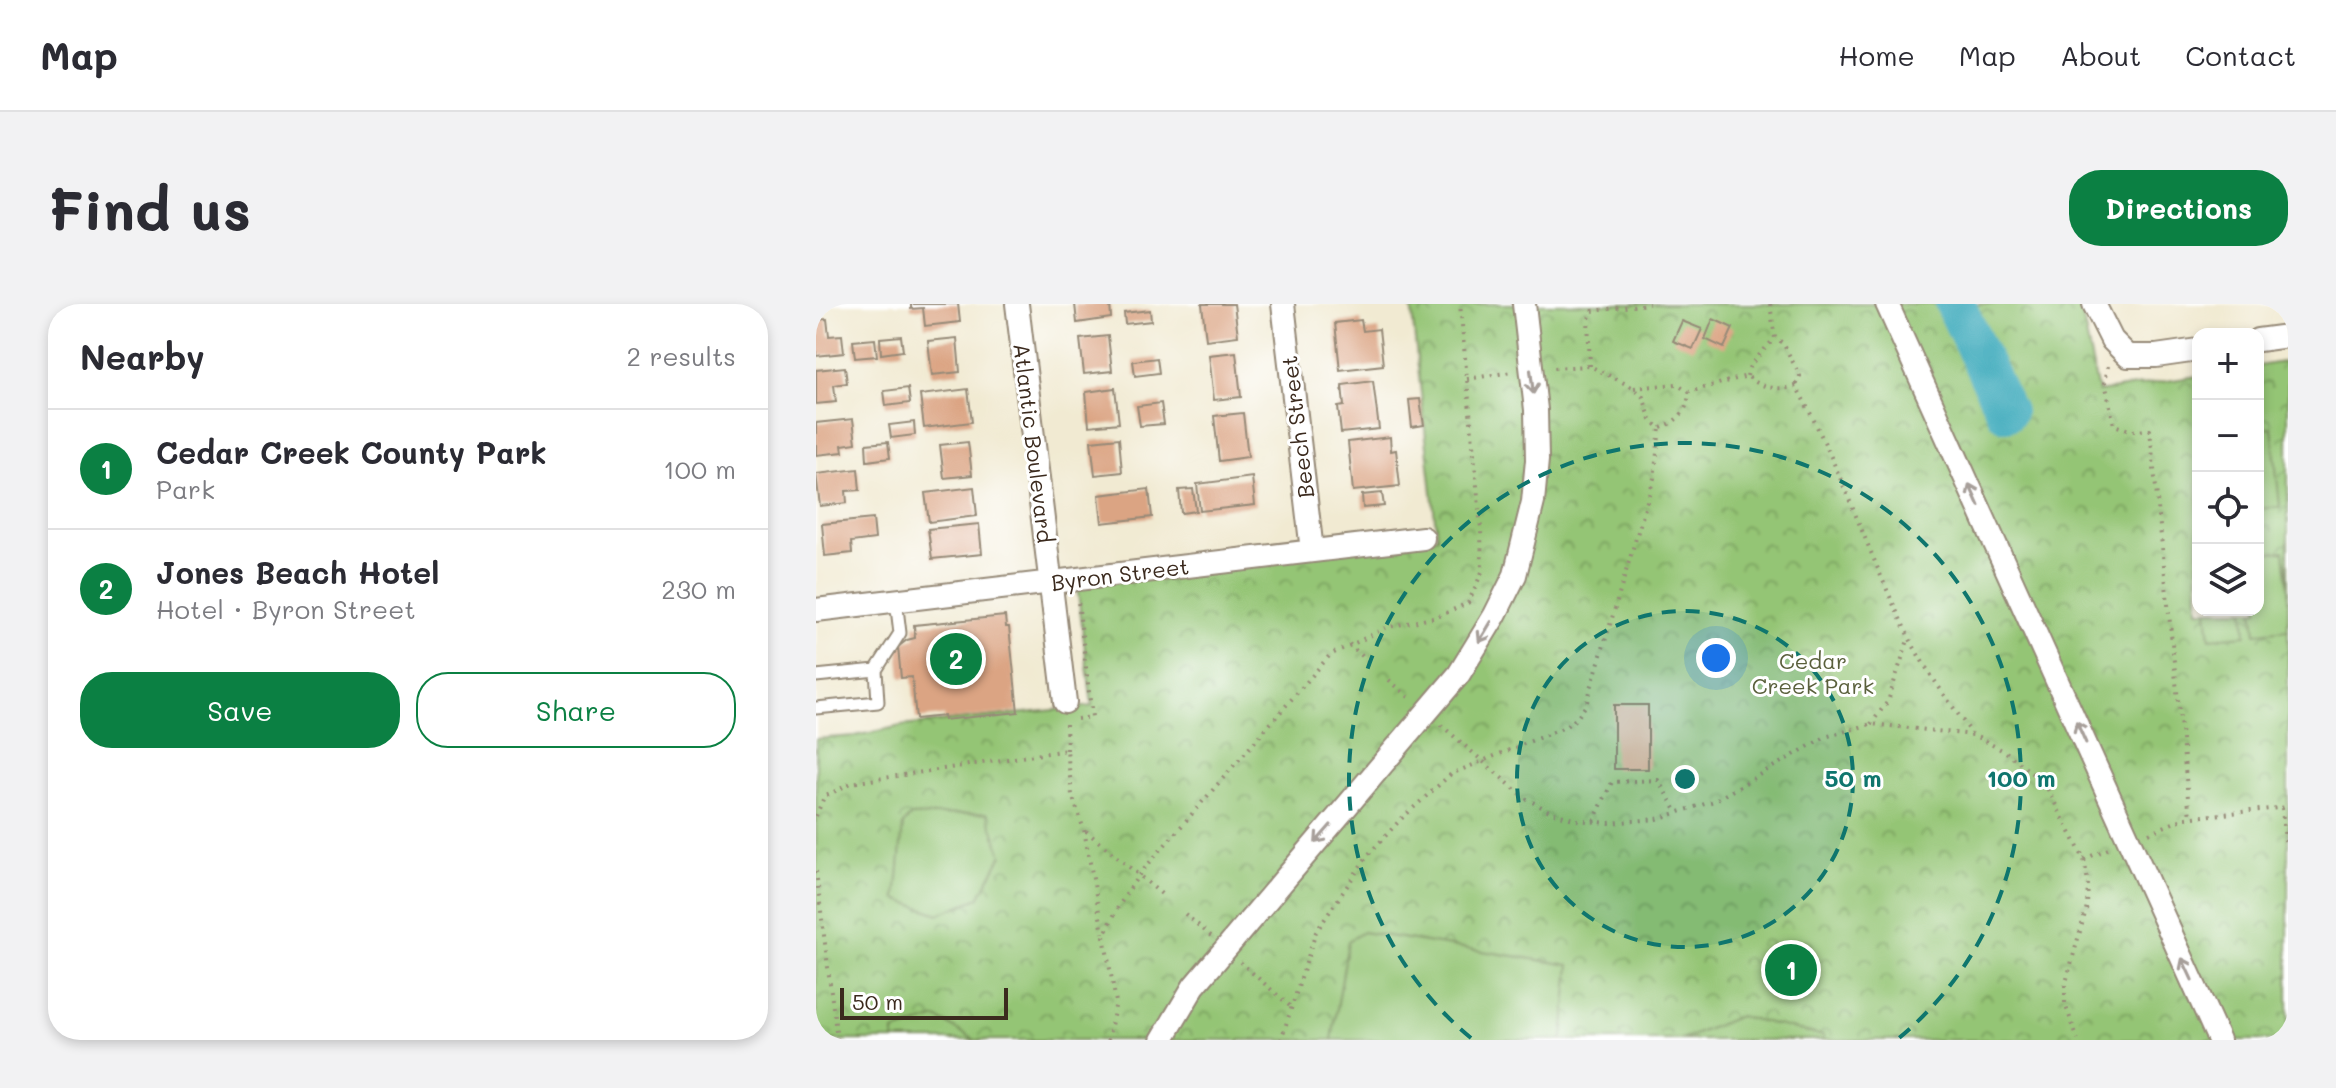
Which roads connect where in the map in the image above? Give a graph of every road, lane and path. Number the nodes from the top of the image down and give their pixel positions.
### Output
1 (1017, 304) edge
2 (1283, 304) edge
3 (1460, 304) edge
4 (1524, 304) edge
5 (1649, 304) edge
6 (1770, 304) edge
7 (1887, 304) edge
8 (2094, 304) edge
9 (2288, 336) edge
10 (1775, 338) junction
11 (2264, 339) edge
12 (2112, 340) junction
13 (2192, 351) edge
14 (1590, 366) junction
15 (1531, 369) junction
16 (1747, 376) junction
17 (1467, 379) junction
18 (1796, 386) junction
19 (1634, 388) junction
20 (1689, 392) junction
21 (1660, 428) junction
22 (1423, 538) dead end
23 (1312, 551) junction
24 (1051, 582) junction
25 (896, 600) junction
26 (816, 610) edge
27 (1909, 637) junction
28 (1349, 644) junction
29 (1372, 665) dead end
30 (876, 670) junction
31 (816, 676) edge
32 (1389, 680) dead end
33 (1065, 702) dead end
34 (1417, 704) dead end
35 (816, 708) edge
36 (1438, 723) dead end
37 (1871, 724) junction
38 (1973, 735) junction
39 (1481, 761) junction
40 (2285, 807) edge
41 (1677, 812) junction
42 (816, 816) edge
43 (2190, 817) junction
44 (1594, 821) junction
45 (1084, 830) junction
46 (2143, 835) dead end
47 (2285, 841) dead end
48 (2117, 845) dead end
49 (2084, 859) junction
50 (816, 871) edge
51 (1138, 876) junction
52 (1165, 897) dead end
53 (1185, 914) dead end
54 (1104, 936) junction
55 (1213, 939) dead end
56 (1235, 958) dead end
57 (1291, 1007) junction
58 (837, 1040) edge
59 (1108, 1040) edge
60 (1162, 1040) edge
61 (1281, 1040) edge
62 (2078, 1040) edge
63 (2219, 1040) edge

1 - 24 street, Atlantic Boulevard
2 - 23 street, Beech Street
3 - 17 path
4 - 15 street
5 - 14 path
6 - 10 path
63 -> 7 street
8 - 12 street
9 - 11 street
10 - 16 path
10 - 18 path
12 - 13 street
12 - 43 path
14 - 15 path
14 - 19 path
15 - 17 path
15 -> 60 street
16 - 18 path
16 - 20 path
17 - 28 path
18 - 27 path
19 - 20 path
19 - 21 path
20 - 21 path
21 - 39 path
22 - 23 street, Byron Street
23 - 24 street, Byron Street
24 - 25 street, Byron Street
24 - 33 street, Atlantic Boulevard
25 - 26 street, Byron Street
25 - 30 lane
27 - 37 path
27 - 38 path
28 - 29 path
28 - 51 path
30 - 31 lane
30 - 35 lane
32 - 34 path
36 - 39 path
37 - 38 path
37 - 41 path
38 - 49 path
39 - 44 path
39 - 57 path
40 - 43 path
40 - 47 path
41 - 44 path
41 - 44 path
42 - 45 path
43 - 46 path
45 - 51 path
45 - 54 path
48 - 49 path
49 - 62 path
50 - 58 path
51 - 52 path
51 - 54 path
53 - 55 path
54 - 59 path
56 - 57 path
57 - 61 path

